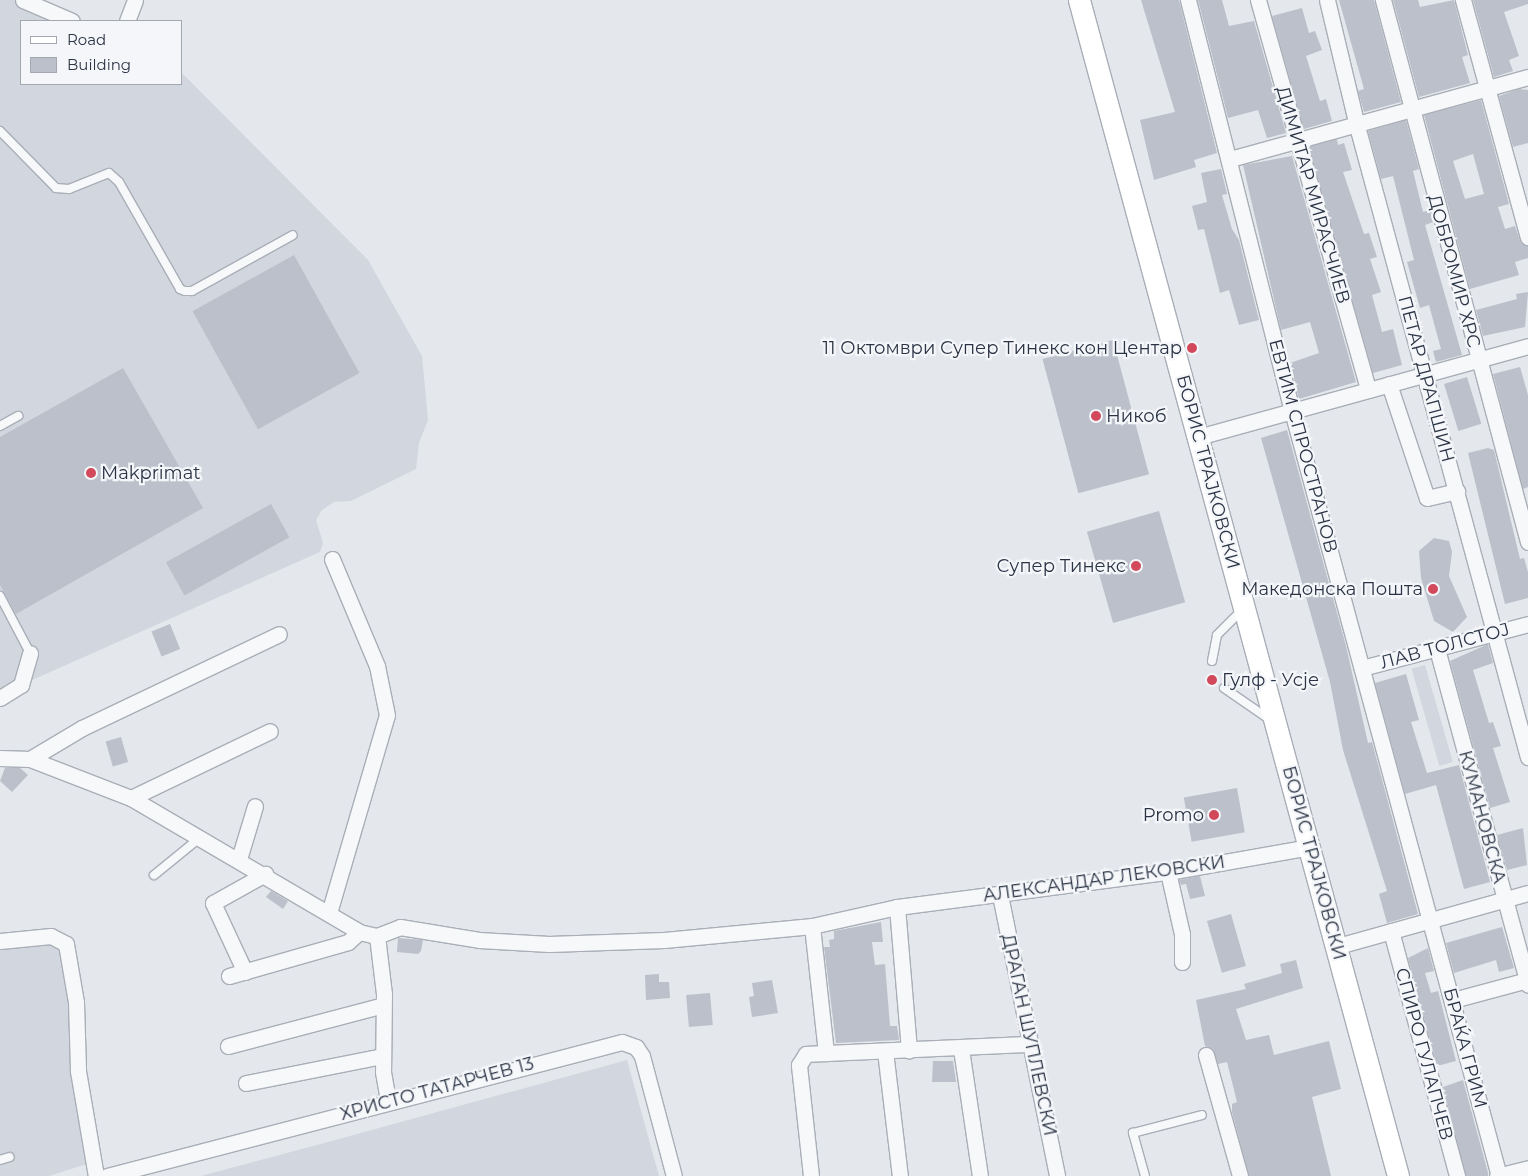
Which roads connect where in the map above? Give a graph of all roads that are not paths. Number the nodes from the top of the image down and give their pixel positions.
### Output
1 (135, 0) edge
2 (1079, 0) edge
3 (1188, 0) edge
4 (1258, 0) edge
5 (1326, 0) edge
6 (1383, 0) edge
7 (1463, 0) edge
8 (29, 1) edge
9 (70, 20) edge
10 (127, 20) edge
11 (1528, 77) edge
12 (1489, 87) junction
13 (1412, 109) junction
14 (1357, 126) junction
15 (0, 131) edge
16 (1299, 141) junction
17 (1230, 159) junction
18 (293, 235) dead end
19 (1528, 237) edge
20 (1528, 346) edge
21 (1477, 360) junction
22 (1424, 374) junction
23 (1389, 384) junction
24 (1368, 390) junction
25 (1292, 411) junction
26 (18, 416) dead end
27 (0, 426) edge
28 (1198, 437) junction
29 (1457, 491) junction
30 (1528, 542) edge
31 (332, 559) dead end
32 (0, 596) edge
33 (1244, 608) junction
34 (1528, 624) edge
35 (1496, 632) junction
36 (279, 634) dead end
37 (1437, 649) junction
38 (30, 653) joint
39 (1212, 661) dead end
40 (1362, 668) junction
41 (1224, 688) dead end
42 (0, 698) edge
43 (1276, 724) junction
44 (270, 731) dead end
45 (1528, 757) edge
46 (0, 758) edge
47 (30, 759) junction
48 (131, 798) junction
49 (255, 806) dead end
50 (201, 838) junction
51 (1310, 848) junction
52 (239, 859) junction
53 (1168, 872) junction
54 (265, 874) junction
55 (154, 875) dead end
56 (1528, 892) edge
57 (1000, 895) junction
58 (1505, 899) junction
59 (897, 907) junction
60 (329, 914) junction
61 (1432, 920) junction
62 (812, 926) junction
63 (1391, 931) junction
64 (359, 932) junction
65 (377, 936) junction
66 (0, 940) edge
67 (1338, 946) junction
68 (1182, 962) dead end
69 (245, 972) junction
70 (229, 976) dead end
71 (1527, 982) edge
72 (1453, 1000) junction
73 (383, 1005) junction
74 (1030, 1044) junction
75 (228, 1046) dead end
76 (961, 1049) junction
77 (884, 1051) junction
78 (909, 1051) junction
79 (826, 1053) junction
80 (1206, 1055) dead end
81 (382, 1056) junction
82 (246, 1083) dead end
83 (388, 1101) junction
84 (1202, 1115) dead end
85 (10, 1157) dead end
86 (0, 1160) edge
87 (1528, 1168) edge
88 (96, 1176) edge
89 (106, 1176) edge
90 (674, 1176) edge
91 (811, 1176) edge
92 (900, 1176) edge
93 (980, 1176) edge
94 (1058, 1176) edge
95 (1145, 1176) edge
96 (1240, 1176) edge
97 (1398, 1176) edge
98 (1457, 1176) edge
99 (1499, 1176) edge

1 - 10 street
2 - 28 street, БОРИС ТРАЈКОВСКИ
3 - 17 street, ЕВТИМ СПРОСТРАНОВ
4 - 16 street, ДИМИТАР МИРАСЧИЕВ
5 - 14 street, ПЕТАР ДРАПШИН
6 - 13 street, ДОБРОМИР ХРС
7 - 12 street
8 - 9 street
11 - 12 street
12 - 13 street
12 - 19 street
13 - 14 street
13 - 21 street, ДОБРОМИР ХРС
14 - 16 street
14 - 22 street, ПЕТАР ДРАПШИН
15 - 18 lane
16 - 17 street
16 - 24 street, ДИМИТАР МИРАСЧИЕВ
17 - 25 street, ЕВТИМ СПРОСТРАНОВ
20 - 21 street
21 - 22 street
21 - 30 street, ДОБРОМИР ХРС
22 - 23 street
22 - 29 street, ПЕТАР ДРАПШИН
23 - 24 street
23 - 29 street
24 - 25 street
25 - 28 street
25 - 40 street, ЕВТИМ СПРОСТРАНОВ
26 - 27 lane
28 - 33 street, БОРИС ТРАЈКОВСКИ
29 - 35 street, ПЕТАР ДРАПШИН
31 - 60 street
32 - 38 lane
33 - 39 lane
33 - 43 street, БОРИС ТРАЈКОВСКИ
34 - 35 street, ЛАВ ТОЛСТОЈ
35 - 37 street, ЛАВ ТОЛСТОЈ
35 - 45 street, ПЕТАР ДРАПШИН
36 - 47 street
37 - 40 street, ЛАВ ТОЛСТОЈ
37 - 58 street, КУМАНОВСКА
38 - 42 street
40 - 61 street, ЕВТИМ СПРОСТРАНОВ
41 - 43 lane
43 - 51 street, БОРИС ТРАЈКОВСКИ
44 - 48 street
46 - 47 street
47 - 48 street
48 - 50 street
49 - 52 street
50 - 52 street
50 - 55 lane
51 - 53 street, АЛЕКСАНДАР ЛЕКОВСКИ
51 - 67 street, БОРИС ТРАЈКОВСКИ
52 - 54 street
53 - 57 street, АЛЕКСАНДАР ЛЕКОВСКИ
53 - 68 street
54 - 60 street
54 - 69 street
56 - 58 street
57 - 59 street, АЛЕКСАНДАР ЛЕКОВСКИ
57 - 74 street, ДРАГАН ШУПЛЕВСКИ
58 - 61 street
58 - 71 street, КУМАНОВСКА
59 - 62 street, АЛЕКСАНДАР ЛЕКОВСКИ
59 - 78 street
60 - 64 street
61 - 63 street
61 - 72 street, БРАЌА ГРИМ
62 - 65 street, АЛЕКСАНДАР ЛЕКОВСКИ
62 - 79 street
63 - 67 street
63 - 98 street, СПИРО ГУЛАПЧЕВ
64 - 65 street
64 - 69 street
65 - 73 street
66 - 88 street
67 - 97 street, БОРИС ТРАЈКОВСКИ
69 - 70 street
71 - 72 street
72 - 99 street, БРАЌА ГРИМ
73 - 75 street
73 - 81 street
74 - 76 street
74 - 94 street, ДРАГАН ШУПЛЕВСКИ
76 - 78 street
76 - 93 street
77 - 78 street
77 - 79 street
77 - 92 street
79 - 91 street
80 - 96 street
81 - 82 street
81 - 83 street
83 - 89 street, ХРИСТО ТАТАРЧЕВ 13
83 - 90 street, ХРИСТО ТАТАРЧЕВ 13
84 - 95 lane
85 - 86 lane
87 - 99 street

